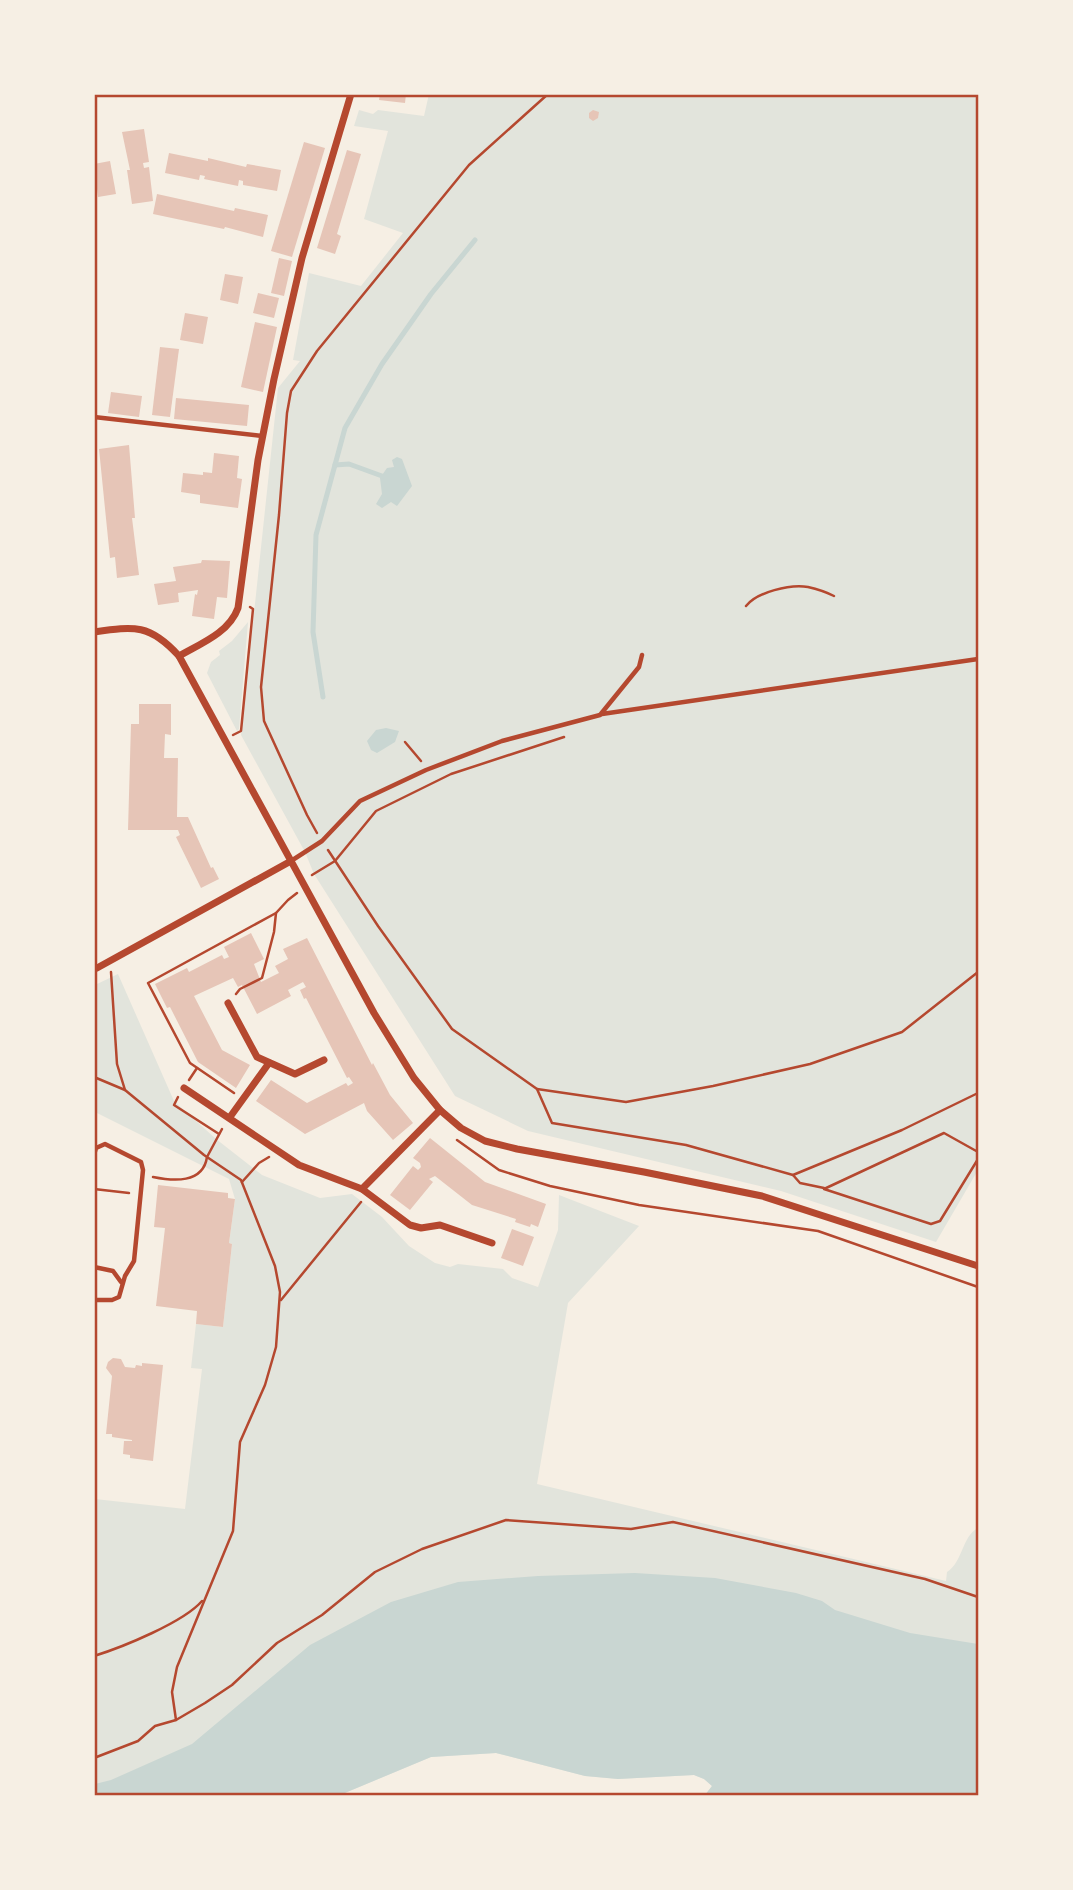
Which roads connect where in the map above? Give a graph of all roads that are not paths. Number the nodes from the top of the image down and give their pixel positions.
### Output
1 (351, 94) edge
2 (94, 417) edge
3 (262, 436) junction
4 (94, 632) edge
5 (642, 655) dead end
6 (178, 656) junction
7 (978, 659) edge
8 (600, 715) junction
9 (291, 861) junction
10 (97, 968) dead end
11 (228, 1003) road end
12 (324, 1060) dead end
13 (269, 1063) junction
14 (184, 1088) dead end
15 (440, 1110) junction
16 (230, 1117) junction
17 (94, 1155) edge
18 (362, 1189) junction
19 (492, 1243) dead end
20 (978, 1266) edge
21 (94, 1267) edge
22 (122, 1283) junction
23 (94, 1300) edge

1 - 3 street
2 - 3 lane
3 - 6 street
4 - 6 street
5 - 8 lane
6 - 9 street
7 - 8 lane
8 - 9 lane
9 - 10 street
9 - 15 street
11 - 13 street
12 - 13 street
13 - 16 street
14 - 16 street
15 - 18 street
15 - 20 street
16 - 18 street
17 - 22 lane
18 - 19 street
21 - 22 lane
22 - 23 lane

